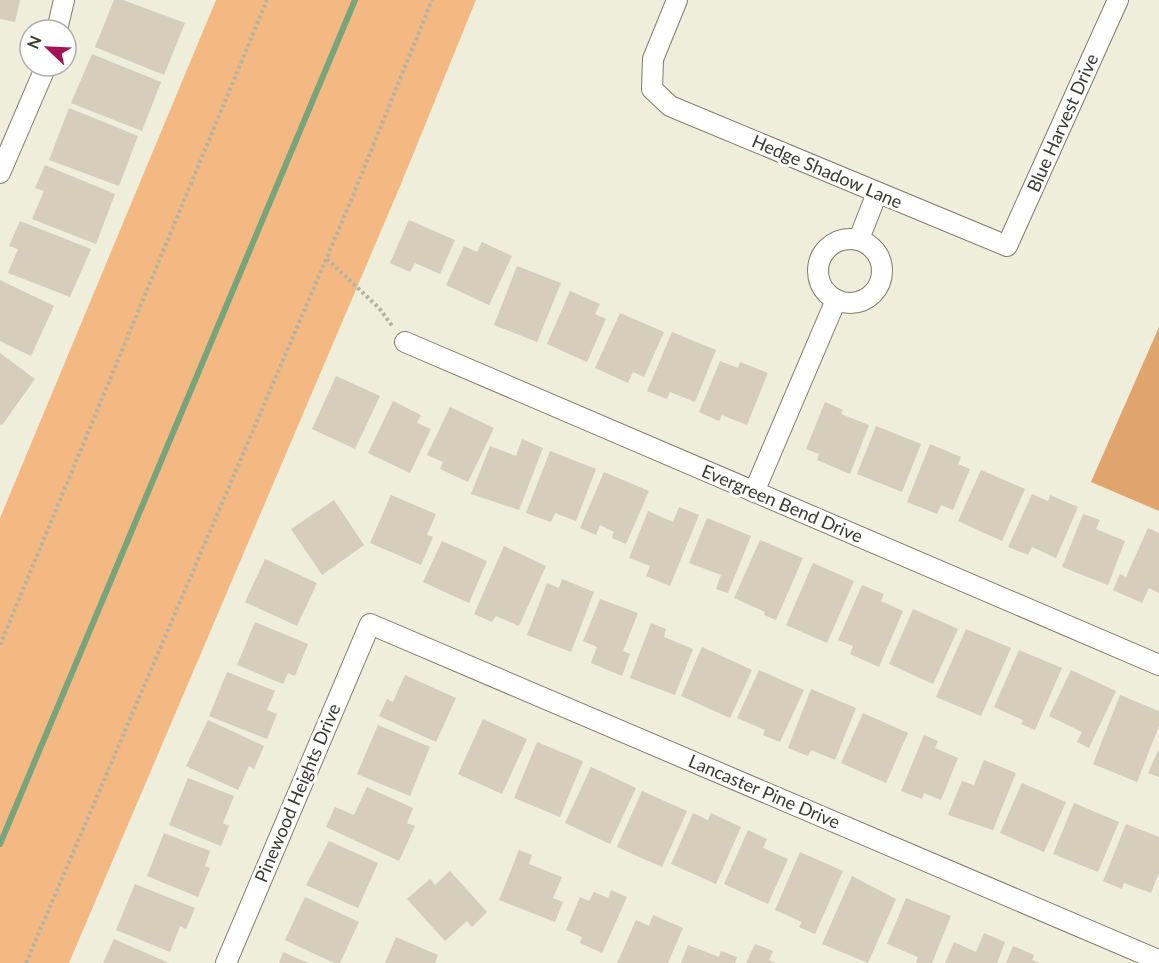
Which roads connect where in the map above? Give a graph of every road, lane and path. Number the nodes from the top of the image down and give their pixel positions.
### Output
1 (64, 0) edge
2 (267, 0) edge
3 (432, 0) edge
4 (677, 0) edge
5 (1118, 0) edge
6 (60, 18) edge
7 (41, 78) edge
8 (0, 173) edge
9 (877, 193) junction
10 (859, 239) junction
11 (1007, 246) joint
12 (327, 259) junction
13 (836, 300) junction
14 (405, 342) joint
15 (754, 492) junction
16 (369, 624) joint
17 (0, 645) edge
18 (1159, 665) edge
19 (1158, 960) edge
20 (26, 963) edge
21 (226, 963) edge

1 - 6 street
2 - 17 path
3 - 12 path
4 - 9 street, Hedge Shadow Lane
5 - 11 street, Blue Harvest Drive
7 - 8 street
9 - 10 street
9 - 11 street, Hedge Shadow Lane
10 - 13 street
10 - 13 street
12 - 14 path
12 - 20 path
13 - 15 street
14 - 15 street, Evergreen Bend Drive
15 - 18 street, Evergreen Bend Drive
16 - 19 street, Lancaster Pine Drive
16 - 21 street, Pinewood Heights Drive

